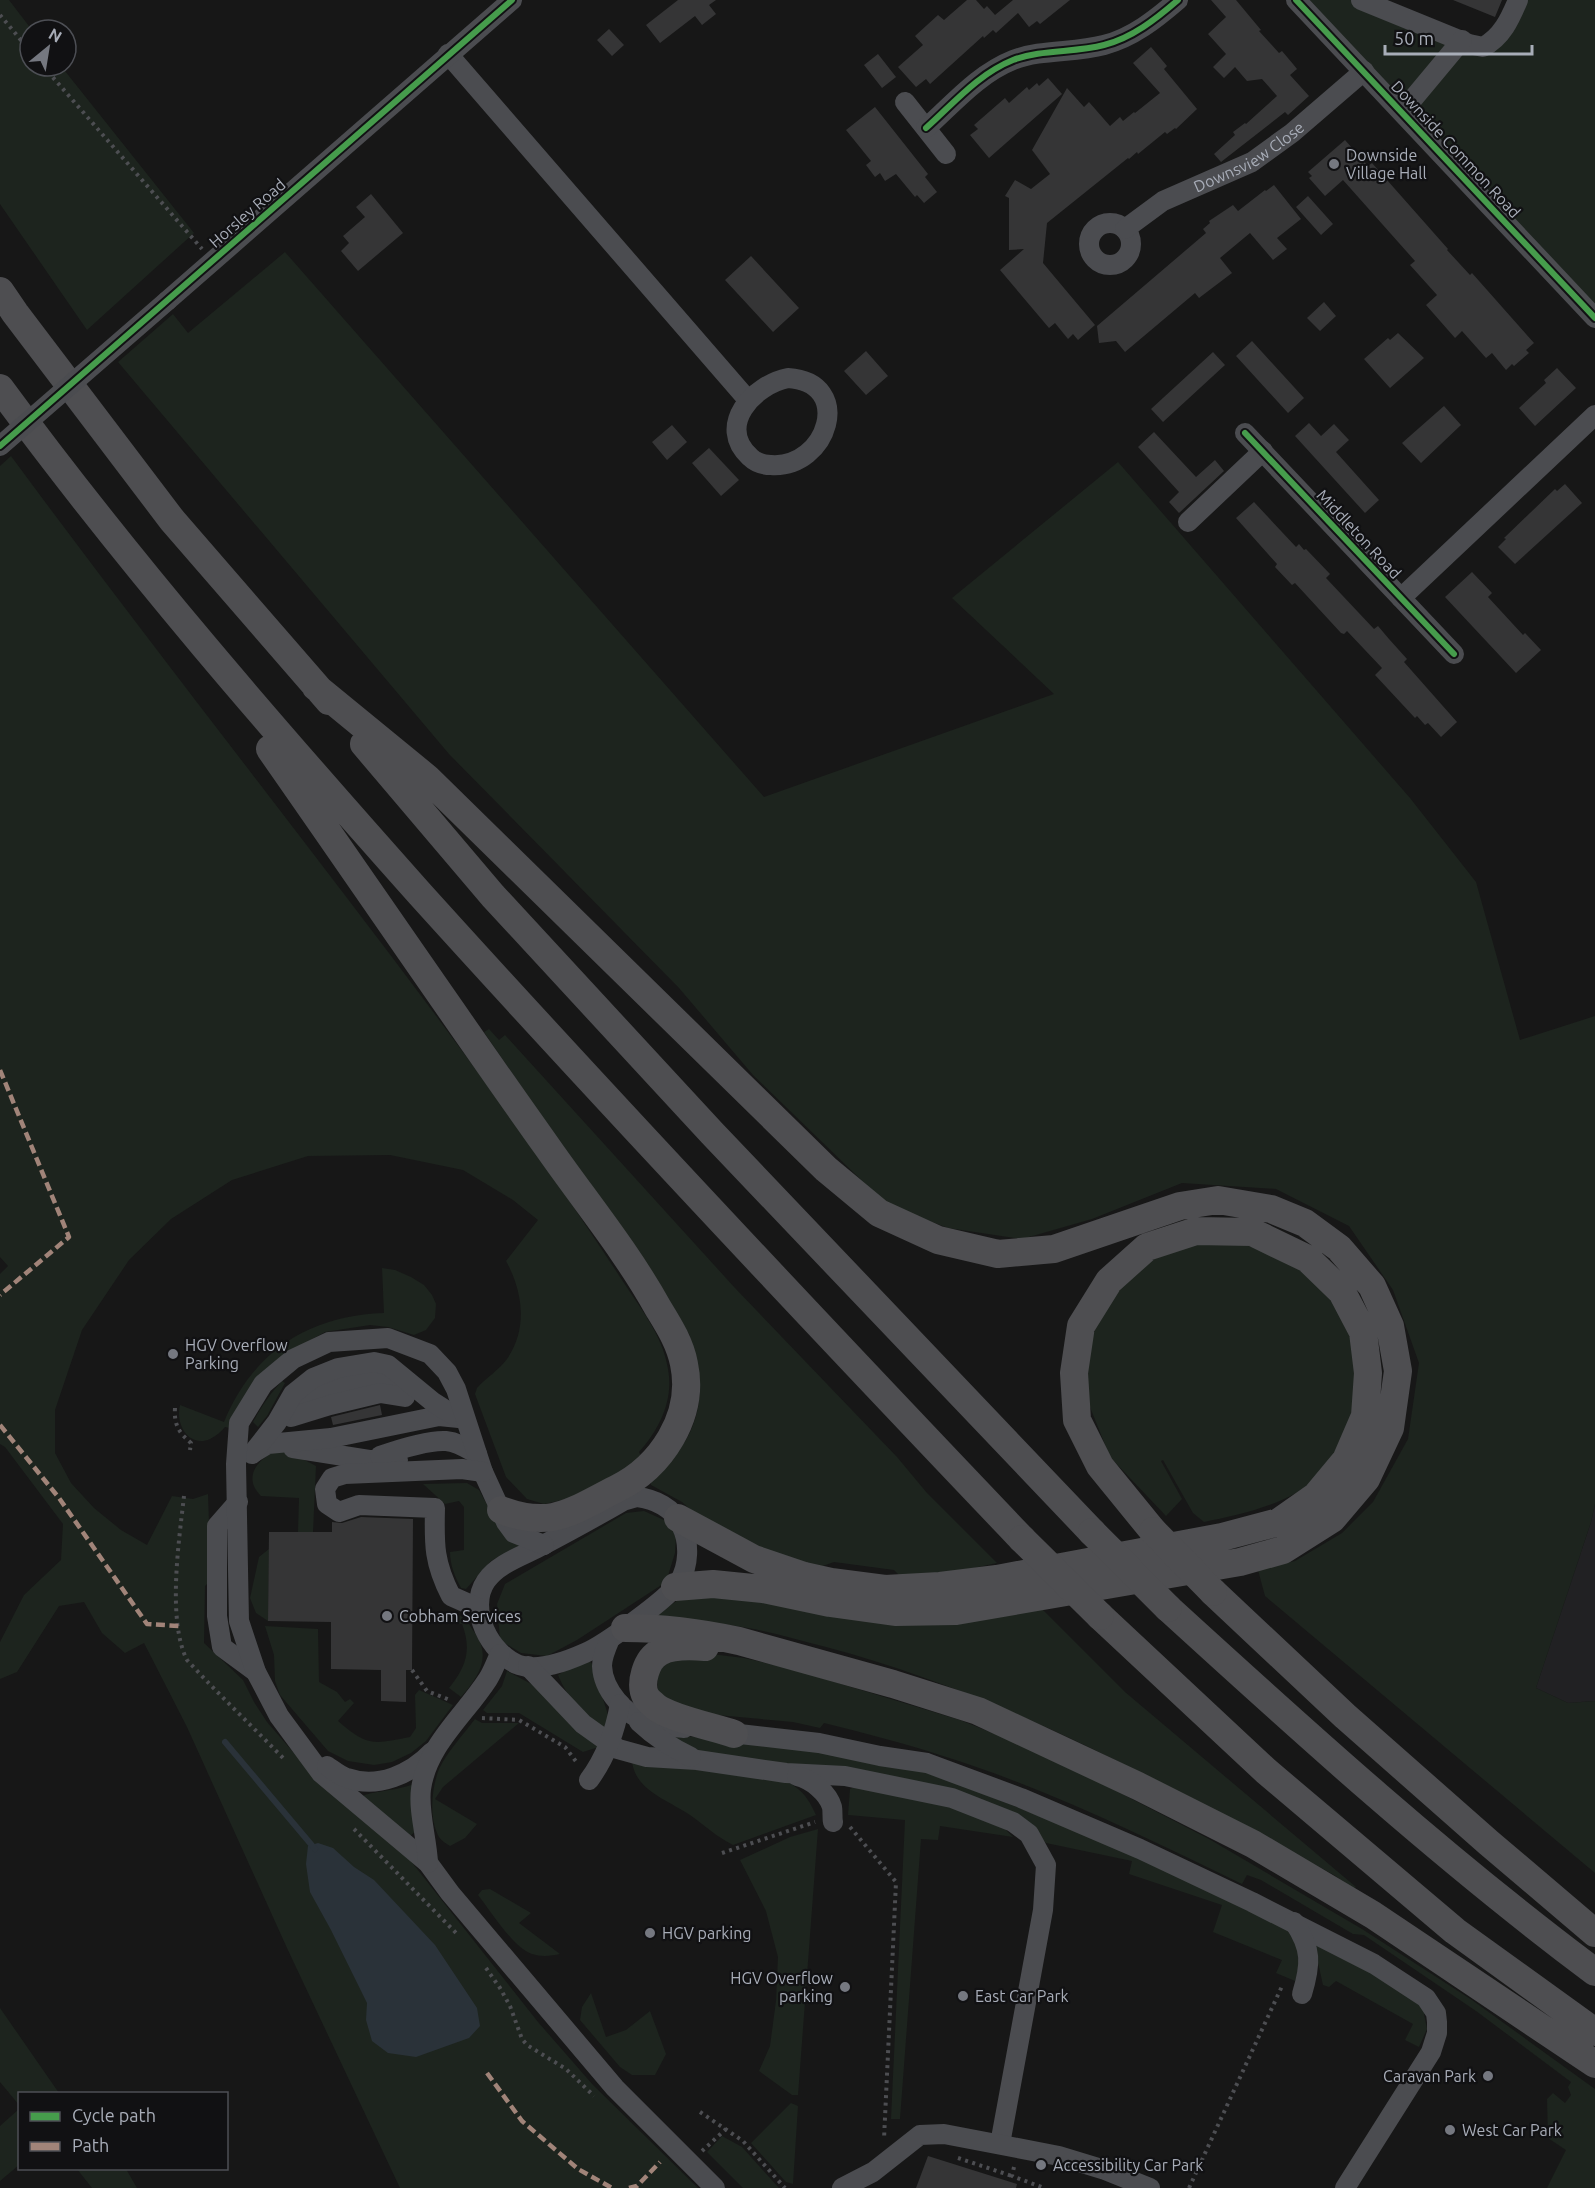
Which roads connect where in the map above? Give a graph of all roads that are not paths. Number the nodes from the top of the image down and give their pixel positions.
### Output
1 (512, 0) edge
2 (1178, 0) edge
3 (1360, 0) edge
4 (1518, 0) edge
5 (1303, 3) edge
6 (1462, 40) junction
7 (448, 54) junction
8 (1364, 71) junction
9 (905, 102) dead end
10 (1402, 112) junction
11 (926, 128) junction
12 (946, 154) dead end
13 (1125, 229) dead end
14 (0, 291) edge
15 (1595, 318) edge
16 (0, 388) edge
17 (748, 400) junction
18 (1595, 415) edge
19 (1245, 433) dead end
20 (0, 446) edge
21 (1263, 451) junction
22 (1188, 522) dead end
23 (1401, 598) junction
24 (179, 619) junction
25 (1454, 654) dead end
26 (316, 687) junction
27 (445, 1412) junction
28 (277, 1422) junction
29 (257, 1451) junction
30 (480, 1463) junction
31 (501, 1510) junction
32 (678, 1518) junction
33 (543, 1545) junction
34 (675, 1587) junction
35 (478, 1608) junction
36 (617, 1634) junction
37 (770, 1650) junction
38 (500, 1654) junction
39 (528, 1666) junction
40 (625, 1709) junction
41 (734, 1734) junction
42 (610, 1744) junction
43 (436, 1748) junction
44 (309, 1756) junction
45 (697, 1760) junction
46 (786, 1773) junction
47 (589, 1780) road end
48 (832, 1822) road end
49 (428, 1863) junction
50 (1294, 1922) junction
51 (1595, 1934) edge
52 (1595, 1972) edge
53 (1302, 1994) dead end
54 (1595, 2032) edge
55 (1595, 2064) edge
56 (1000, 2144) junction
57 (715, 2188) edge
58 (842, 2188) edge
59 (1149, 2188) edge
60 (1345, 2188) edge

1 - 7 street, Horsley Road
2 - 11 street
3 - 6 street
4 - 6 street
5 - 8 street, Downside Common Road
6 - 10 street
7 - 17 street
7 - 20 street, Horsley Road, bridge
8 - 10 street, Downside Common Road
8 - 13 street, Downsview Close
9 - 11 street
10 - 15 street, Downside Common Road
11 - 12 street
14 - 26 highway
16 - 24 highway
17 - 17 street
18 - 23 street, Middleton Road
19 - 21 street, Middleton Road
21 - 22 street
21 - 23 street, Middleton Road
23 - 25 street, Middleton Road
24 - 31 highway
24 - 54 highway, bridge
26 - 34 highway
26 - 52 highway, bridge
27 - 28 street
27 - 28 street
27 - 29 street
27 - 29 street
27 - 29 street
27 - 30 street
28 - 29 street
29 - 30 street
29 - 44 street
30 - 31 street
30 - 35 street
31 - 33 street
32 - 33 street
32 - 34 street
32 - 51 highway, bridge
33 - 35 street
34 - 36 street
35 - 38 street
36 - 37 highway
36 - 39 street
36 - 40 street
37 - 41 highway
37 - 55 highway
38 - 39 street
38 - 43 street
39 - 42 street
40 - 41 street
40 - 42 street
40 - 45 street
41 - 50 street
42 - 45 street
42 - 47 street
43 - 44 street
43 - 49 street
44 - 49 street
45 - 46 street
46 - 48 street
46 - 56 street
49 - 57 street
50 - 53 street
50 - 60 street
56 - 58 street
56 - 59 street

